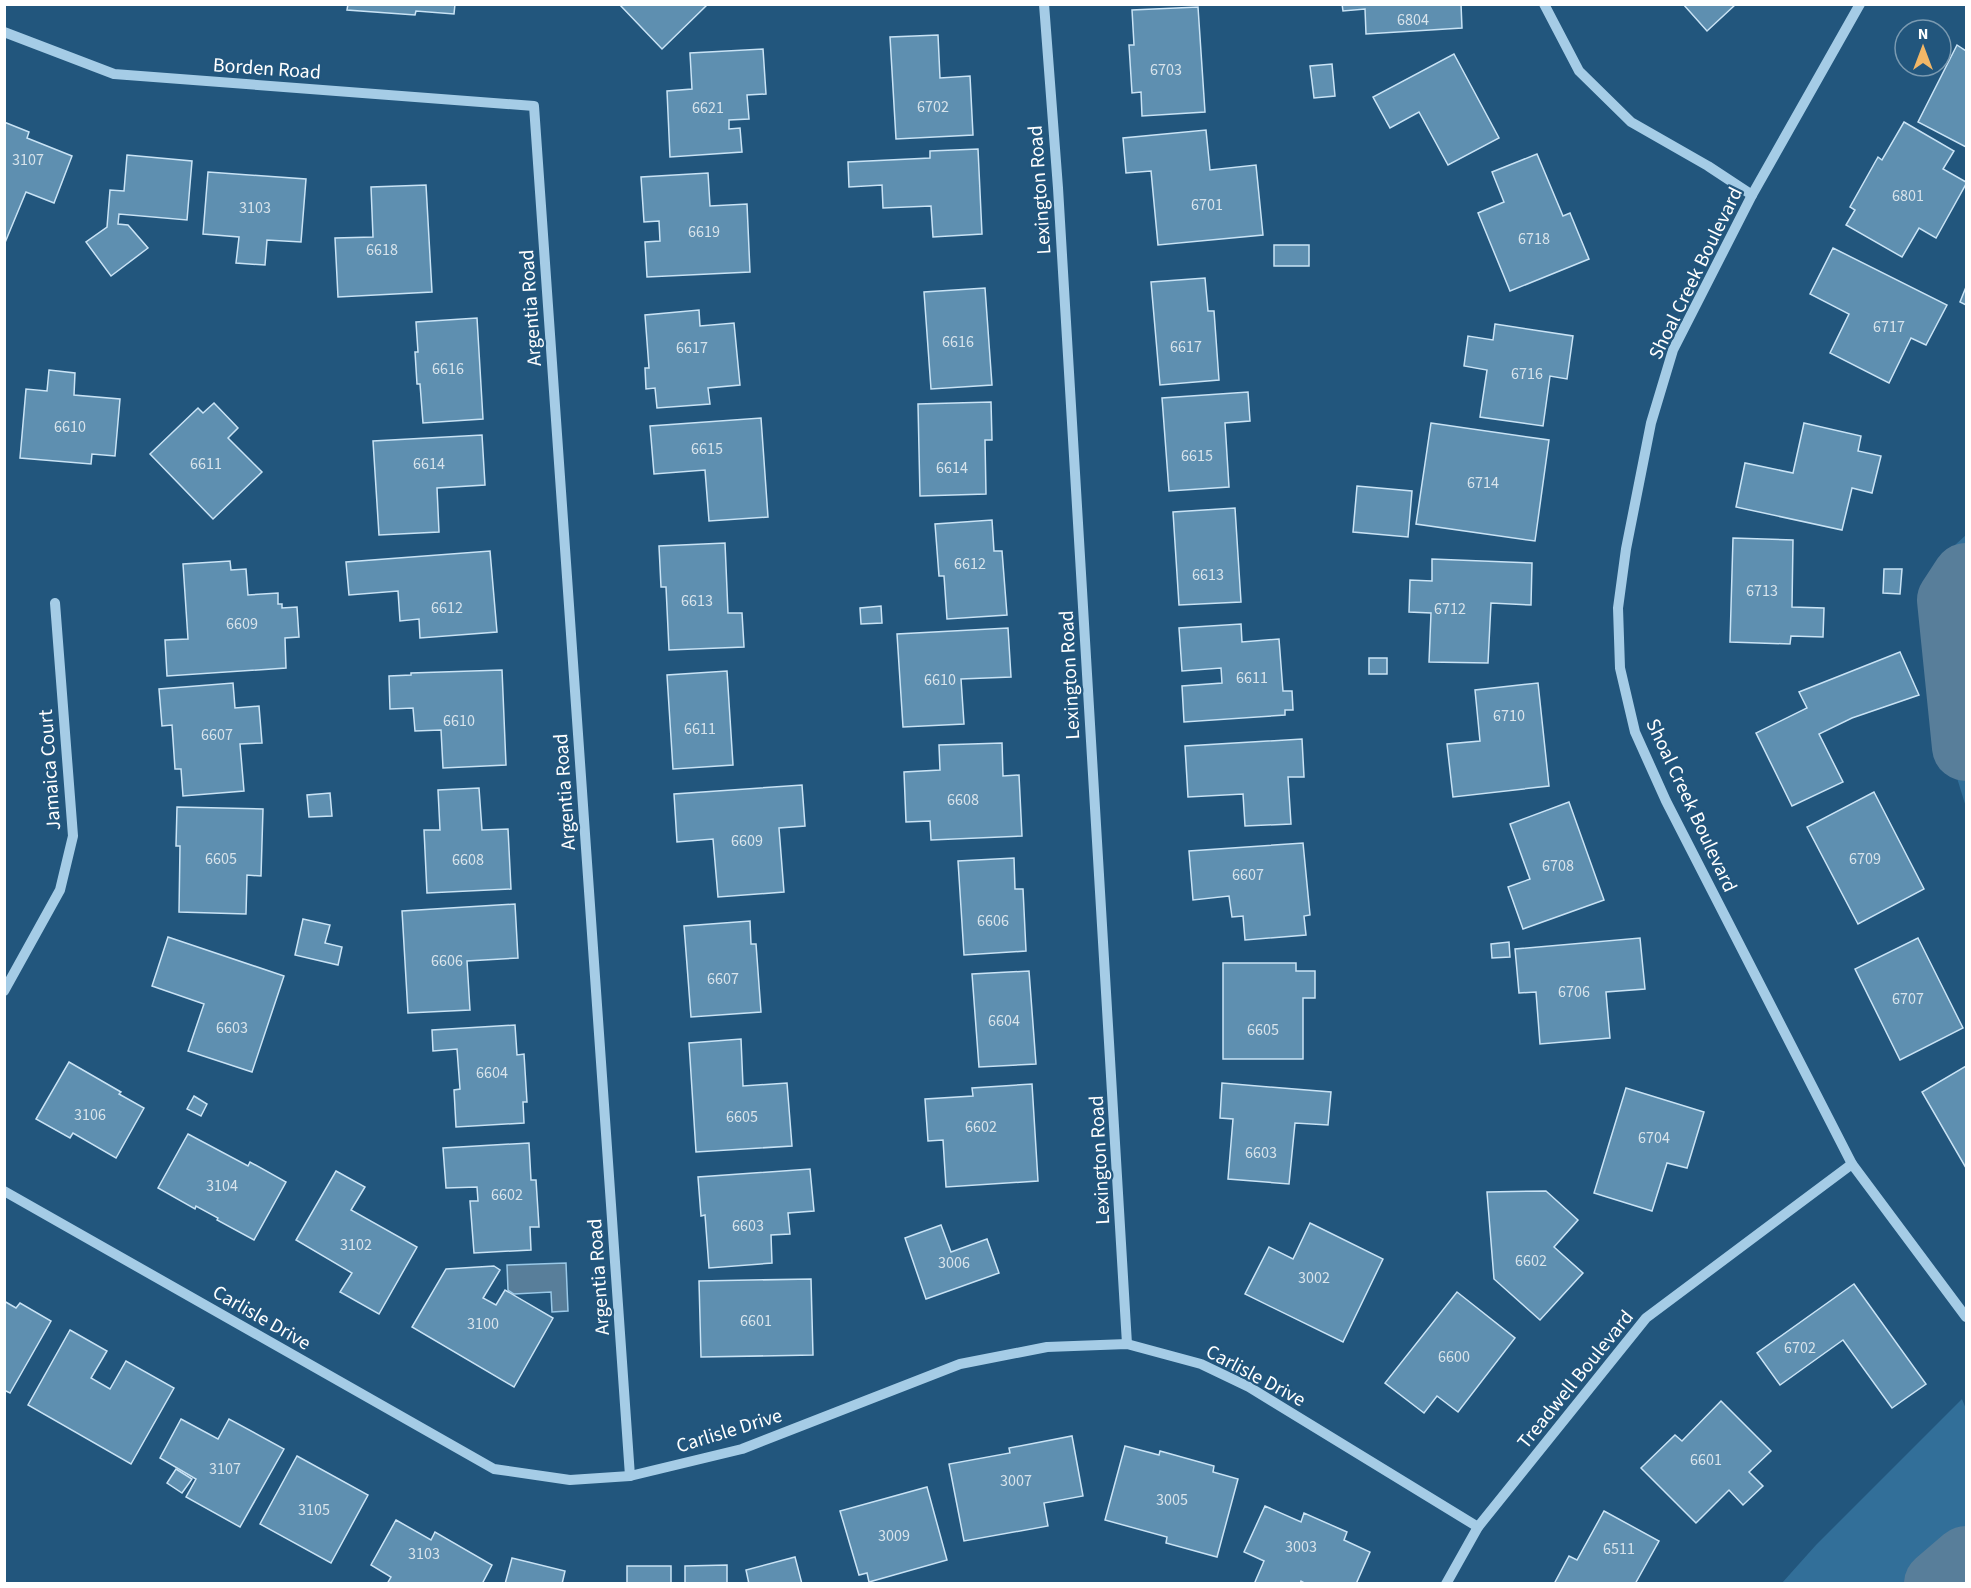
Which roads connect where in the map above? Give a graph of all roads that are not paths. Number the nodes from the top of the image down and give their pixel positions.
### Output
1 (1044, 4) edge
2 (1544, 4) edge
3 (1860, 4) edge
4 (4, 33) edge
5 (534, 106) joint
6 (1752, 195) junction
7 (55, 603) dead end
8 (4, 991) edge
9 (1852, 1164) junction
10 (4, 1191) edge
11 (1966, 1317) edge
12 (1127, 1344) junction
13 (630, 1476) junction
14 (1478, 1527) junction
15 (1446, 1584) edge

1 - 12 street, Lexington Road
2 - 6 street
3 - 6 street, Shoal Creek Boulevard
4 - 5 street, Borden Road
5 - 13 street, Argentia Road
6 - 9 street, Shoal Creek Boulevard
7 - 8 street, Jamaica Court
9 - 11 street, Shoal Creek Boulevard
9 - 14 street, Treadwell Boulevard
10 - 13 street, Carlisle Drive
12 - 13 street, Carlisle Drive
12 - 14 street, Carlisle Drive
14 - 15 street, Treadwell Boulevard

